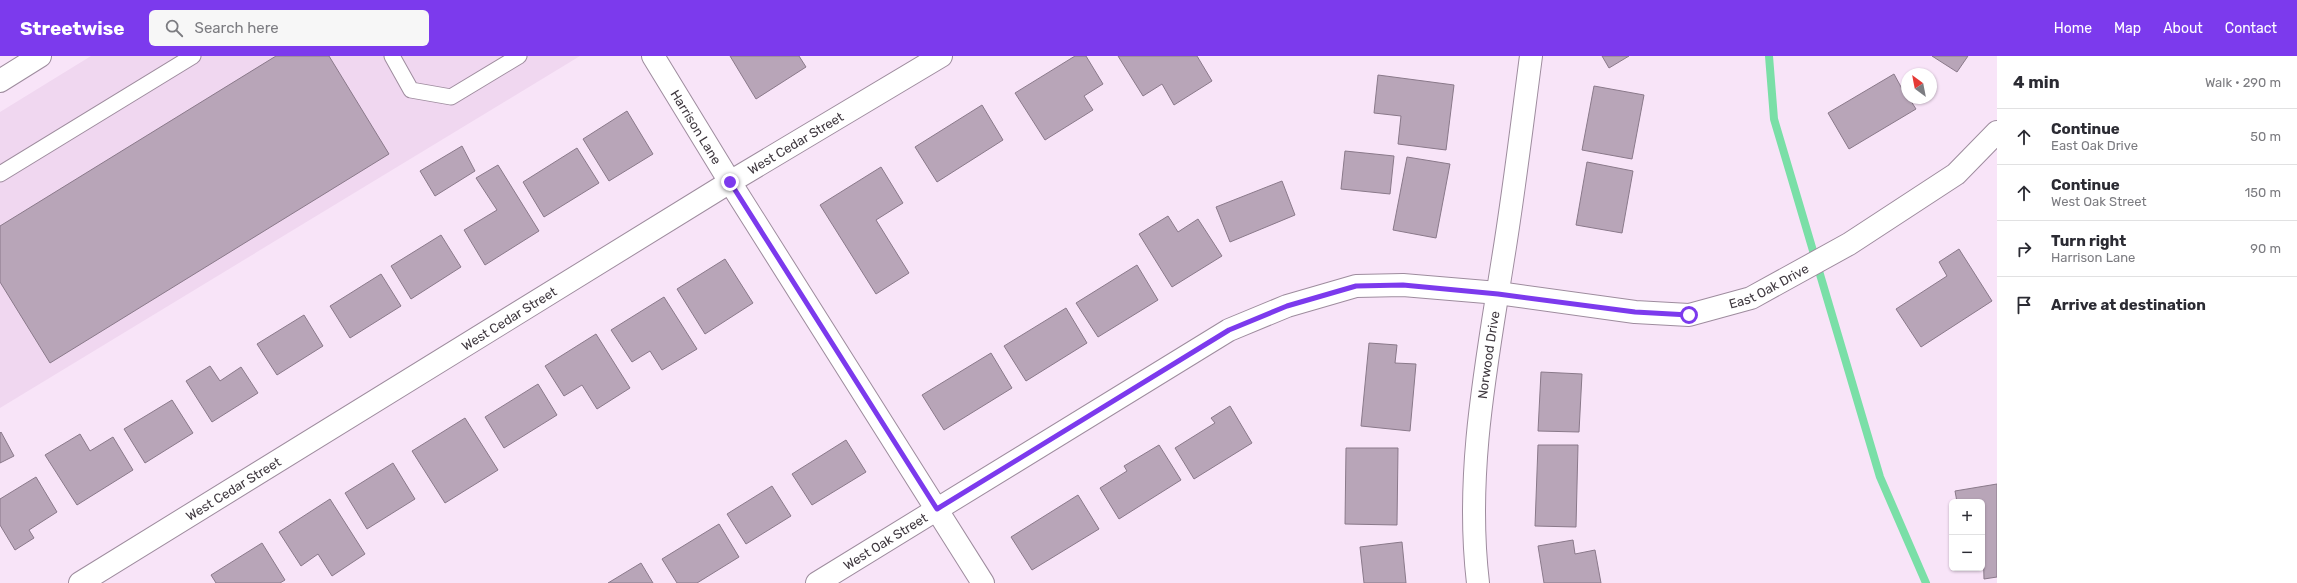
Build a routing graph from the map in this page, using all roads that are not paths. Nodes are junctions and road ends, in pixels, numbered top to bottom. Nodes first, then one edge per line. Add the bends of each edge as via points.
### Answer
1 (40, 56) edge
2 (193, 56) edge
3 (392, 56) edge
4 (519, 56) edge
5 (653, 56) edge
6 (940, 56) edge
7 (1531, 56) edge
8 (0, 81) edge
9 (1997, 132) edge
10 (0, 174) edge
11 (730, 182) junction
12 (1498, 294) junction
13 (937, 509) junction
14 (80, 583) edge
15 (817, 583) edge
16 (983, 583) edge
17 (1478, 583) edge

1 - 8 street
2 - 10 lane
3 - 4 lane via 411,90 451,97
5 - 11 street, Harrison Lane
6 - 11 street, West Cedar Street
7 - 12 street, Norwood Drive
9 - 12 street, East Oak Drive via 1956,174 1850,244 1751,298 1689,315 1620,310
11 - 13 street, Harrison Lane
11 - 14 street, West Cedar Street
12 - 13 street, West Oak Street via 1403,285 1356,286 1287,306 1229,330
12 - 17 street, Norwood Drive via 1475,462 1474,538
13 - 15 street, West Oak Street
13 - 16 street, Harrison Lane

